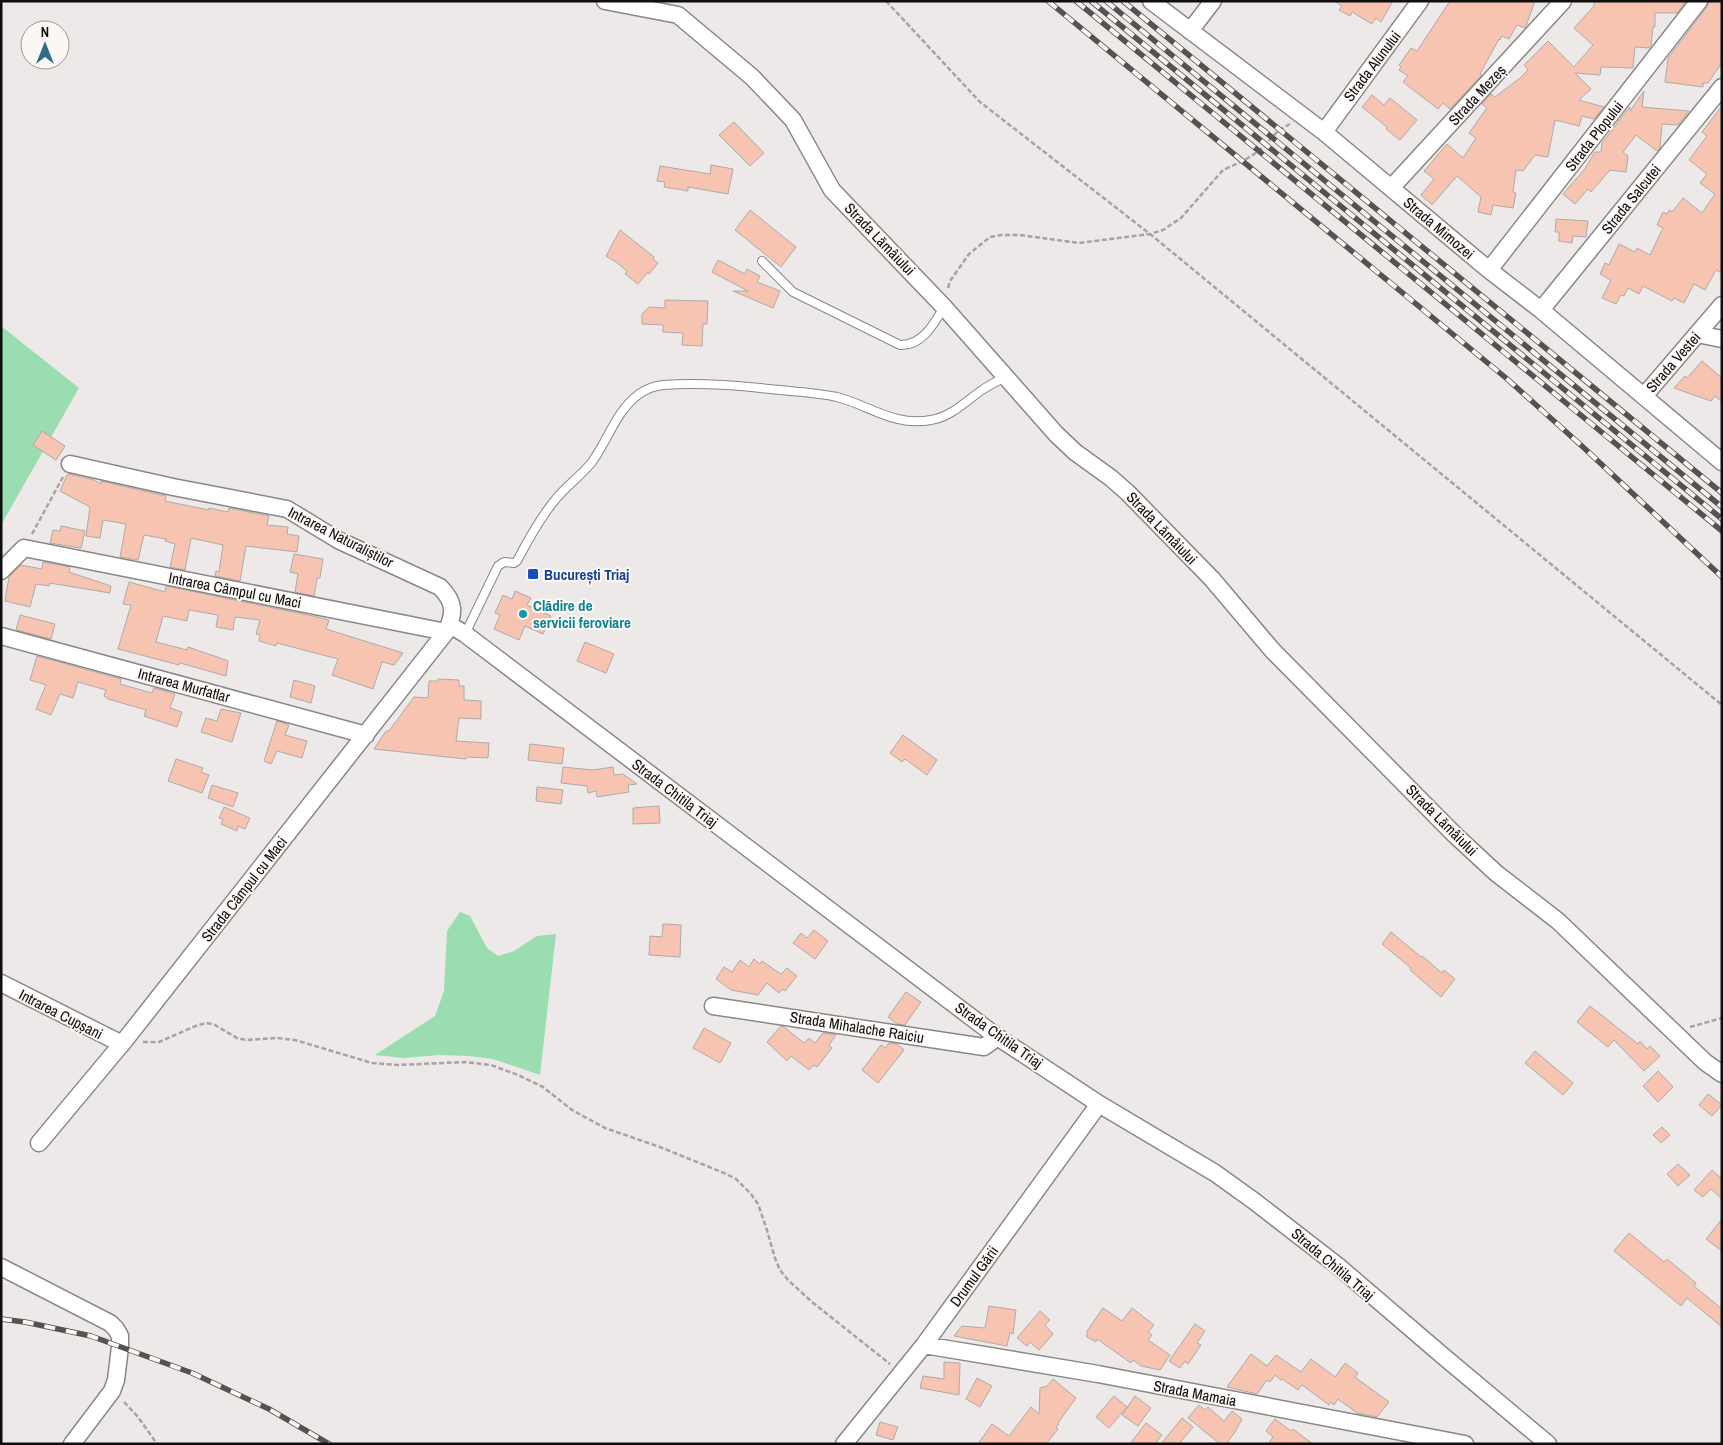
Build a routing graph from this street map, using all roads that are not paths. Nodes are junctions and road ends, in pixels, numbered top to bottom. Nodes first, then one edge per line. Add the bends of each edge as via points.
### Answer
1 (606, 1) edge
2 (1151, 1) edge
3 (1213, 1) edge
4 (1420, 1) edge
5 (1563, 1) edge
6 (1699, 1) edge
7 (1190, 31) junction
8 (1722, 87) edge
9 (1324, 132) junction
10 (1390, 188) junction
11 (762, 261) dead end
12 (1489, 270) junction
13 (1722, 305) edge
14 (944, 307) junction
15 (1541, 310) junction
16 (1697, 334) junction
17 (1722, 339) edge
18 (1005, 377) junction
19 (1644, 396) junction
20 (1722, 462) edge
21 (70, 464) road end
22 (1, 571) edge
23 (448, 628) junction
24 (465, 634) junction
25 (1, 636) edge
26 (366, 735) junction
27 (1, 984) edge
28 (713, 1006) dead end
29 (996, 1036) junction
30 (123, 1042) junction
31 (1722, 1074) edge
32 (1099, 1104) junction
33 (39, 1143) dead end
34 (1, 1267) edge
35 (924, 1345) junction
36 (72, 1444) edge
37 (844, 1444) edge
38 (1465, 1444) edge
39 (1548, 1444) edge

1 - 14 street, Strada Lămâiului via 678,15 752,77 793,120 832,190
2 - 7 street, Strada Mimozei
3 - 7 street
4 - 9 street, Strada Alunului
5 - 10 street, Strada Mezeș
6 - 12 street, Strada Plopului
7 - 9 street, Strada Mimozei
8 - 15 street, Strada Salcutei
9 - 10 street, Strada Mimozei
10 - 12 street, Strada Mimozei
11 - 14 lane via 793,292 900,345 916,342
12 - 15 street, Strada Mimozei
13 - 16 street, Strada Vestei
14 - 18 street, Strada Lămâiului
15 - 19 street, Strada Mimozei
16 - 17 street
16 - 19 street, Strada Vestei
18 - 24 lane via 941,418 917,421 885,416 854,402 817,394 708,385 650,388 632,400 617,419 591,463 549,508 517,560 498,566
18 - 31 street, Strada Lămâiului via 1075,452 1134,499 1212,579 1273,651 1455,835 1496,873 1558,921 1705,1062
19 - 20 street, Strada Mimozei
21 - 23 street, Intrarea Naturaliștilor via 287,509 338,540 440,586 452,603
22 - 23 street, Intrarea Câmpul cu Maci via 24,548
23 - 24 street, Strada Chitila Triaj
23 - 26 street, Strada Câmpul cu Maci
24 - 29 street, Strada Chitila Triaj
25 - 26 street, Intrarea Murfatlar
26 - 30 street, Strada Câmpul cu Maci
27 - 30 street, Intrarea Cupșani
28 - 29 street, Strada Mihalache Raiciu via 984,1046
29 - 32 street, Strada Chitila Triaj
30 - 33 street, Strada Câmpul cu Maci
32 - 35 street, Drumul Gării
32 - 39 street, Strada Chitila Triaj via 1193,1159 1254,1201 1338,1266
34 - 36 street via 106,1321 120,1336 118,1370 112,1390
35 - 37 street, Drumul Gării
35 - 38 street, Strada Mamaia via 1108,1376

